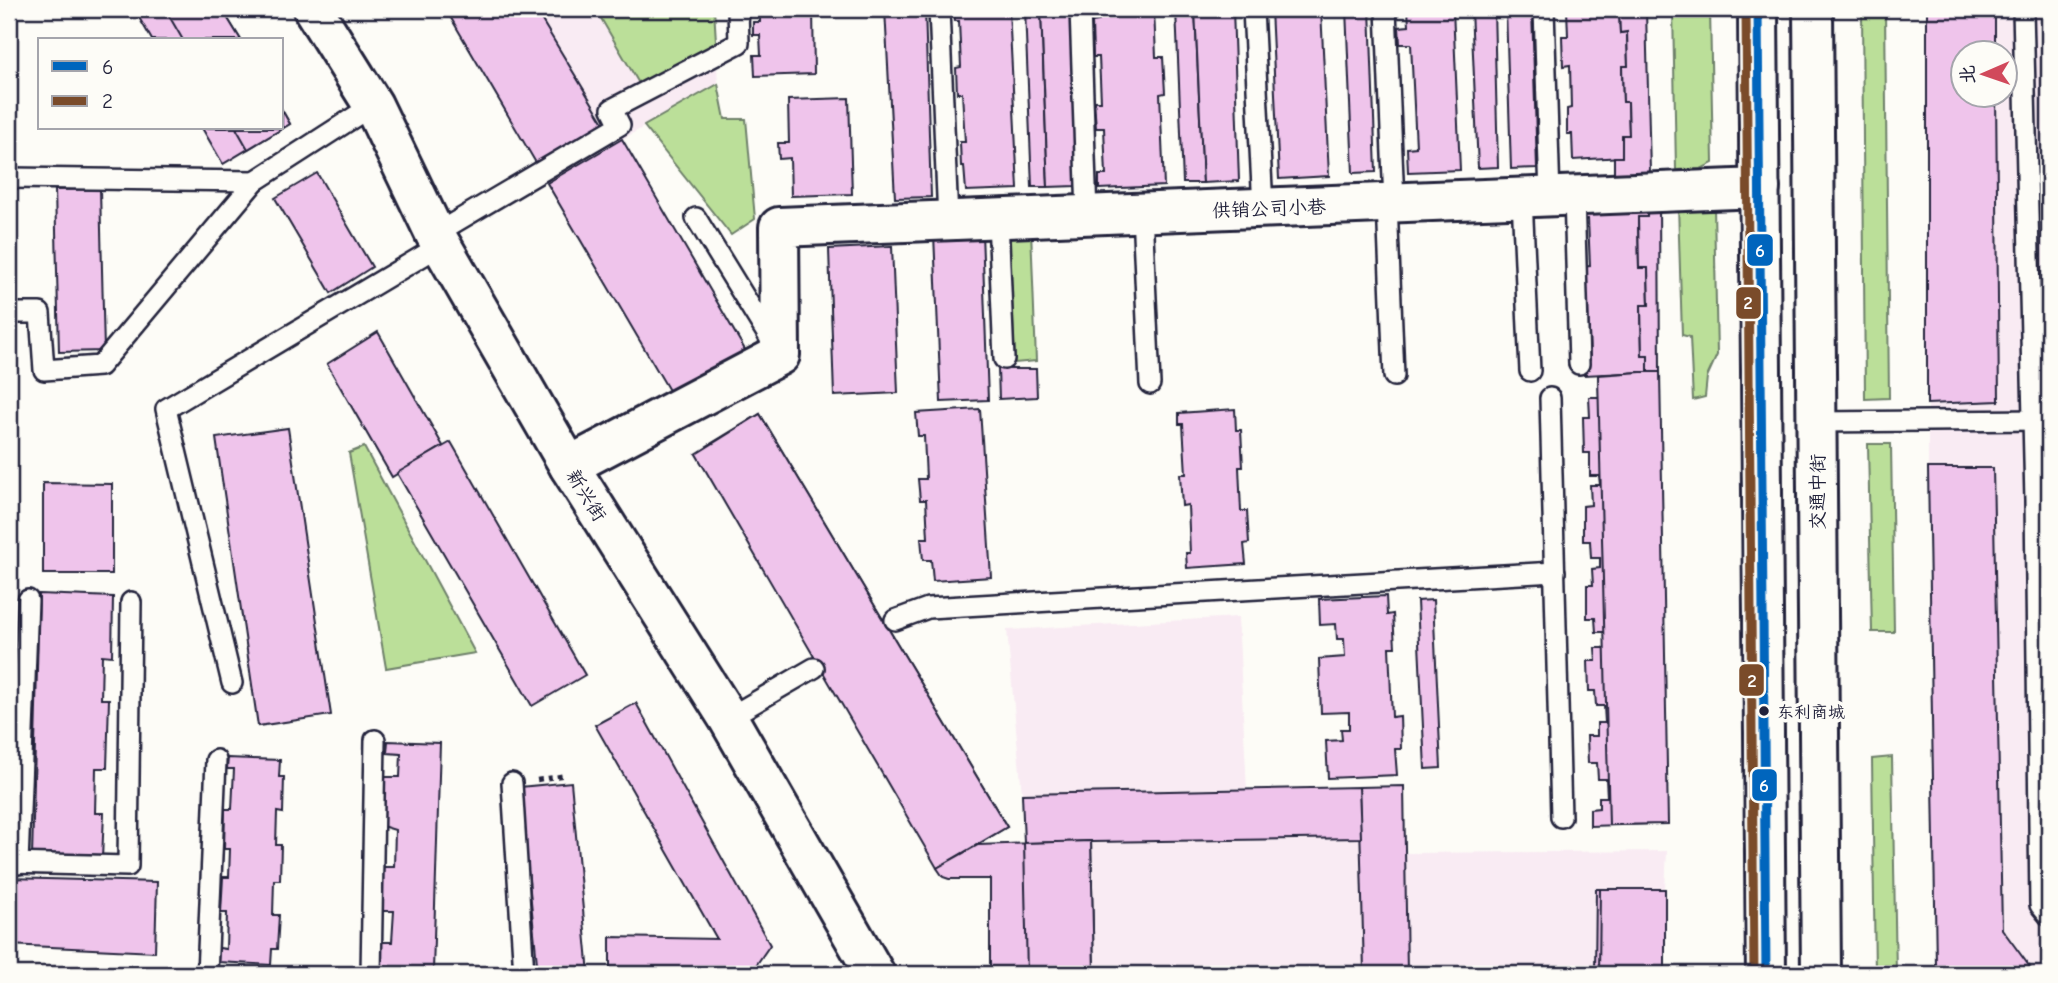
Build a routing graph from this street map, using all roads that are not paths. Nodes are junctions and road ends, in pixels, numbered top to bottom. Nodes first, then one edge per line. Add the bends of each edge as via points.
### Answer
1 (313, 9) edge
2 (737, 9) edge
3 (939, 9) edge
4 (1080, 9) edge
5 (1253, 9) edge
6 (1386, 9) edge
7 (1544, 9) edge
8 (1758, 9) edge
9 (1813, 9) edge
10 (2023, 9) edge
11 (373, 105) junction
12 (9, 178) edge
13 (255, 181) junction
14 (1760, 188) junction
15 (1549, 197) junction
16 (1390, 203) junction
17 (1263, 208) junction
18 (1142, 213) junction
19 (1087, 215) junction
20 (696, 218) dead end
21 (998, 219) junction
22 (948, 220) junction
23 (438, 239) junction
24 (9, 313) edge
25 (780, 355) junction
26 (1004, 359) dead end
27 (1579, 364) dead end
28 (1530, 371) dead end
29 (1394, 376) dead end
30 (1150, 384) dead end
31 (1550, 398) dead end
32 (2040, 421) edge
33 (1816, 422) junction
34 (569, 466) junction
35 (2042, 502) edge
36 (1555, 572) junction
37 (28, 600) dead end
38 (131, 602) dead end
39 (895, 620) dead end
40 (814, 668) dead end
41 (232, 683) dead end
42 (728, 718) junction
43 (374, 740) dead end
44 (216, 760) dead end
45 (512, 783) dead end
46 (1561, 817) dead end
47 (13, 864) edge
48 (2049, 916) edge
49 (867, 969) edge
50 (207, 974) edge
51 (371, 974) edge
52 (524, 974) edge
53 (1766, 974) edge
54 (1821, 974) edge

1 - 11 street, 新兴街
2 - 23 lane via 740,43 612,109 620,125
3 - 22 lane
4 - 19 lane
5 - 17 lane
6 - 16 lane
7 - 15 lane
8 - 14 street
9 - 33 street, 交通中街
10 - 32 lane
11 - 13 lane
11 - 23 street, 新兴街
12 - 13 lane
13 - 24 lane via 100,366 44,370 40,313
14 - 15 street, 供销公司小巷
14 - 53 street
15 - 16 street, 供销公司小巷
15 - 27 lane
15 - 28 lane
16 - 17 street, 供销公司小巷
16 - 29 lane
17 - 18 street, 供销公司小巷
18 - 19 street, 供销公司小巷
18 - 30 lane
19 - 21 street, 供销公司小巷
20 - 25 lane
21 - 22 street, 供销公司小巷
21 - 26 lane
22 - 25 street, 供销公司小巷 via 779,227
23 - 34 street, 新兴街
23 - 41 lane via 166,409
25 - 34 street
31 - 36 lane
32 - 33 lane
32 - 35 lane
33 - 54 street, 交通中街
34 - 42 street, 新兴街
35 - 48 lane via 2040,905
36 - 39 lane via 928,608
36 - 46 lane
37 - 47 lane
38 - 47 lane via 128,866
40 - 42 lane
42 - 49 street, 新兴街
43 - 51 lane
44 - 50 lane
45 - 52 lane

